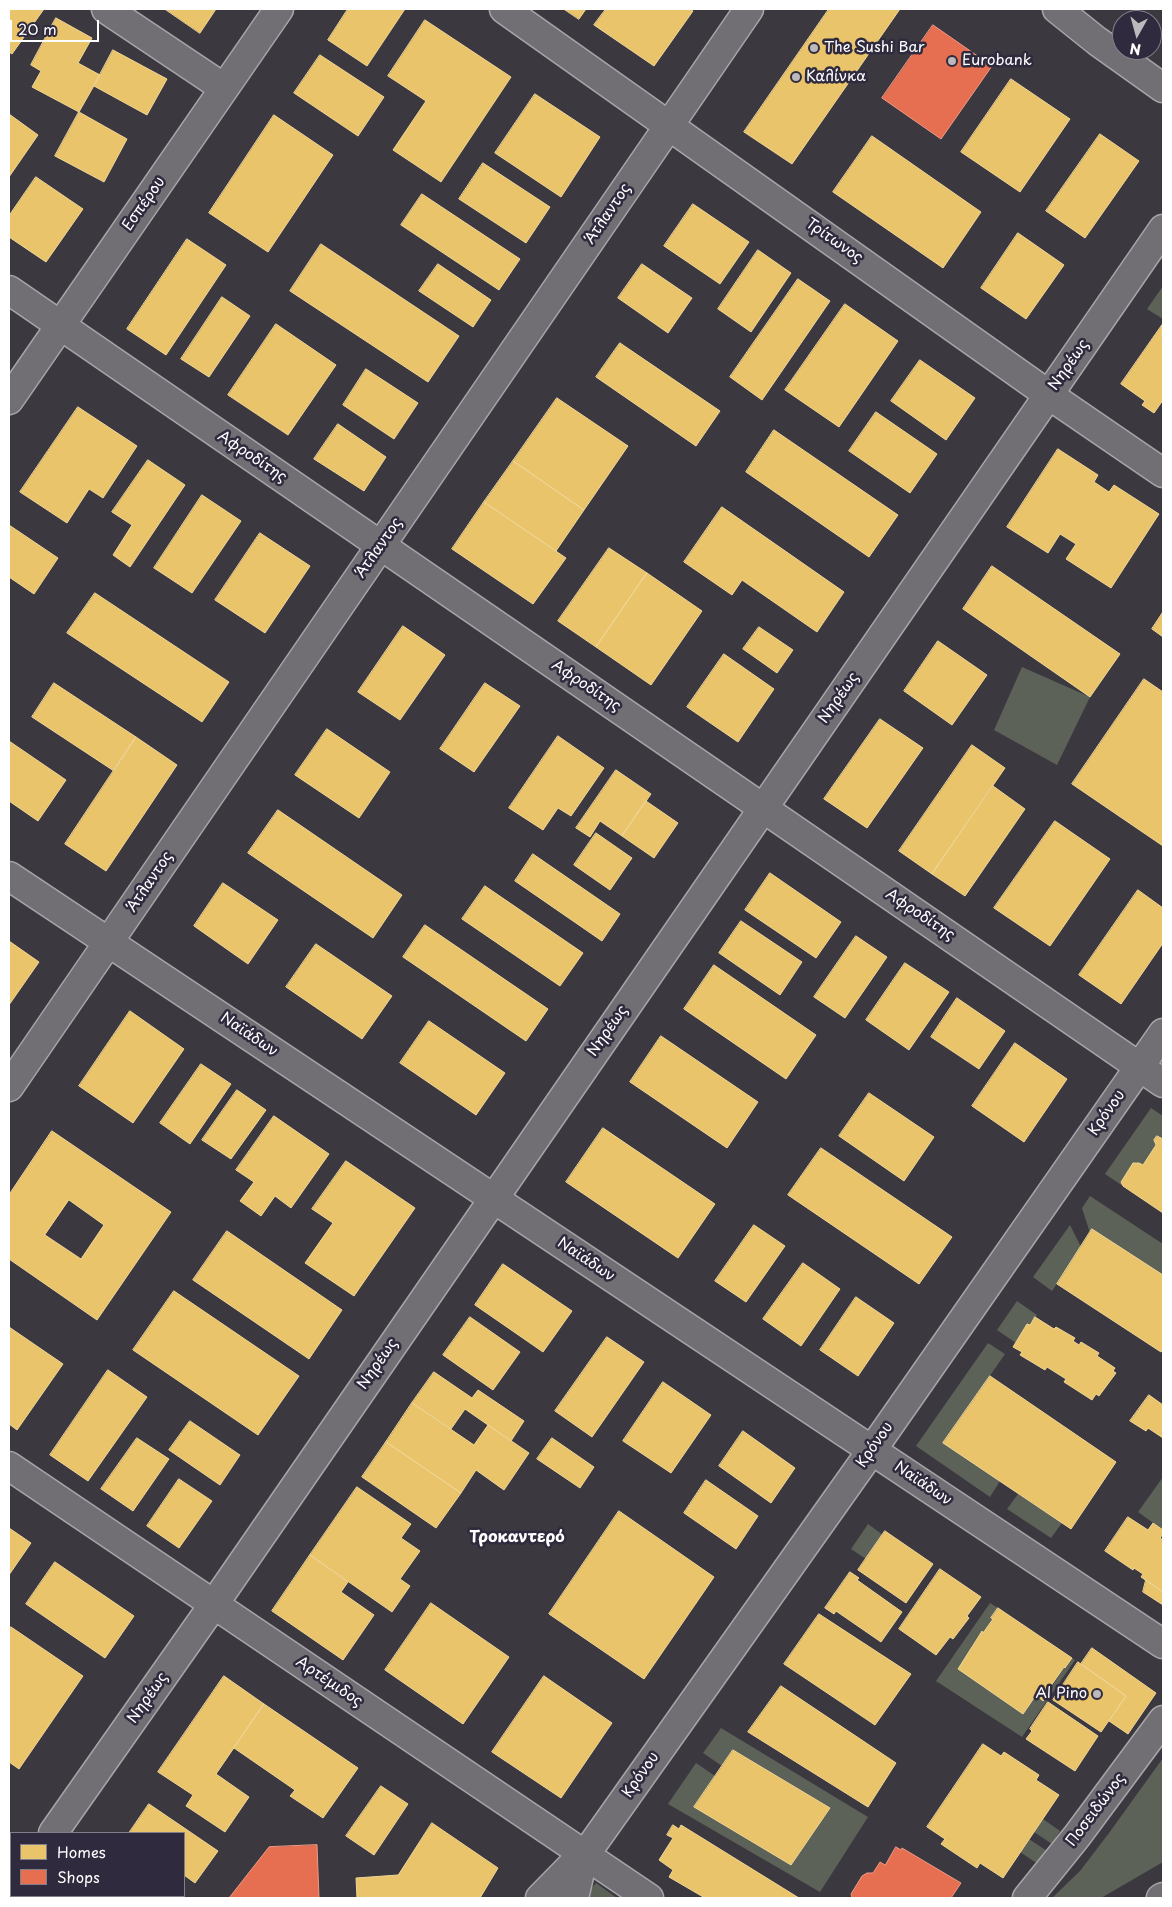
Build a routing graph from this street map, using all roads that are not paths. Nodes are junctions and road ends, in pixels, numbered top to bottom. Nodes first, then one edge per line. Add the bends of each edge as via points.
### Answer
1 (106, 9) edge
2 (279, 9) edge
3 (504, 9) edge
4 (749, 9) edge
5 (1057, 9) edge
6 (224, 88) junction
7 (1163, 88) edge
8 (670, 125) junction
9 (1163, 229) edge
10 (9, 290) edge
11 (60, 325) junction
12 (1049, 394) junction
13 (9, 400) edge
14 (1163, 473) edge
15 (381, 545) junction
16 (763, 808) junction
17 (9, 876) edge
18 (108, 942) junction
19 (1163, 1033) edge
20 (1140, 1067) junction
21 (1163, 1083) edge
22 (9, 1087) edge
23 (493, 1198) junction
24 (872, 1450) junction
25 (9, 1466) edge
26 (214, 1604) junction
27 (1163, 1644) edge
28 (1163, 1720) edge
29 (54, 1832) edge
30 (584, 1854) junction
31 (540, 1898) edge
32 (574, 1898) edge
33 (649, 1898) edge
34 (1027, 1898) edge

1 - 6 street
2 - 6 street, Εσπέρου
3 - 8 street, Τρίτωνος
4 - 8 street, Άτλαντος
5 - 7 street
6 - 11 street, Εσπέρου
8 - 12 street, Τρίτωνος
8 - 15 street, Άτλαντος
9 - 12 street, Νηρέως
10 - 11 street, Αφροδίτης
11 - 13 street, Εσπέρου
11 - 15 street, Αφροδίτης
12 - 14 street, Τρίτωνος
12 - 16 street, Νηρέως
15 - 16 street, Αφροδίτης
15 - 18 street, Άτλαντος
16 - 20 street, Αφροδίτης
16 - 23 street, Νηρέως
17 - 18 street, Ναϊάδων
18 - 22 street, Άτλαντος
18 - 23 street, Ναϊάδων
19 - 20 street, Κρόνου
20 - 21 street, Αφροδίτης
20 - 24 street, Κρόνου
23 - 24 street, Ναϊάδων
23 - 26 street, Νηρέως
24 - 27 street, Ναϊάδων
24 - 30 street, Κρόνου
25 - 26 street, Αρτέμιδος
26 - 29 street, Νηρέως
26 - 30 street, Αρτέμιδος
28 - 34 street, Ποσειδώνος
30 - 31 street
30 - 32 street
30 - 33 street, Αρτέμιδος

